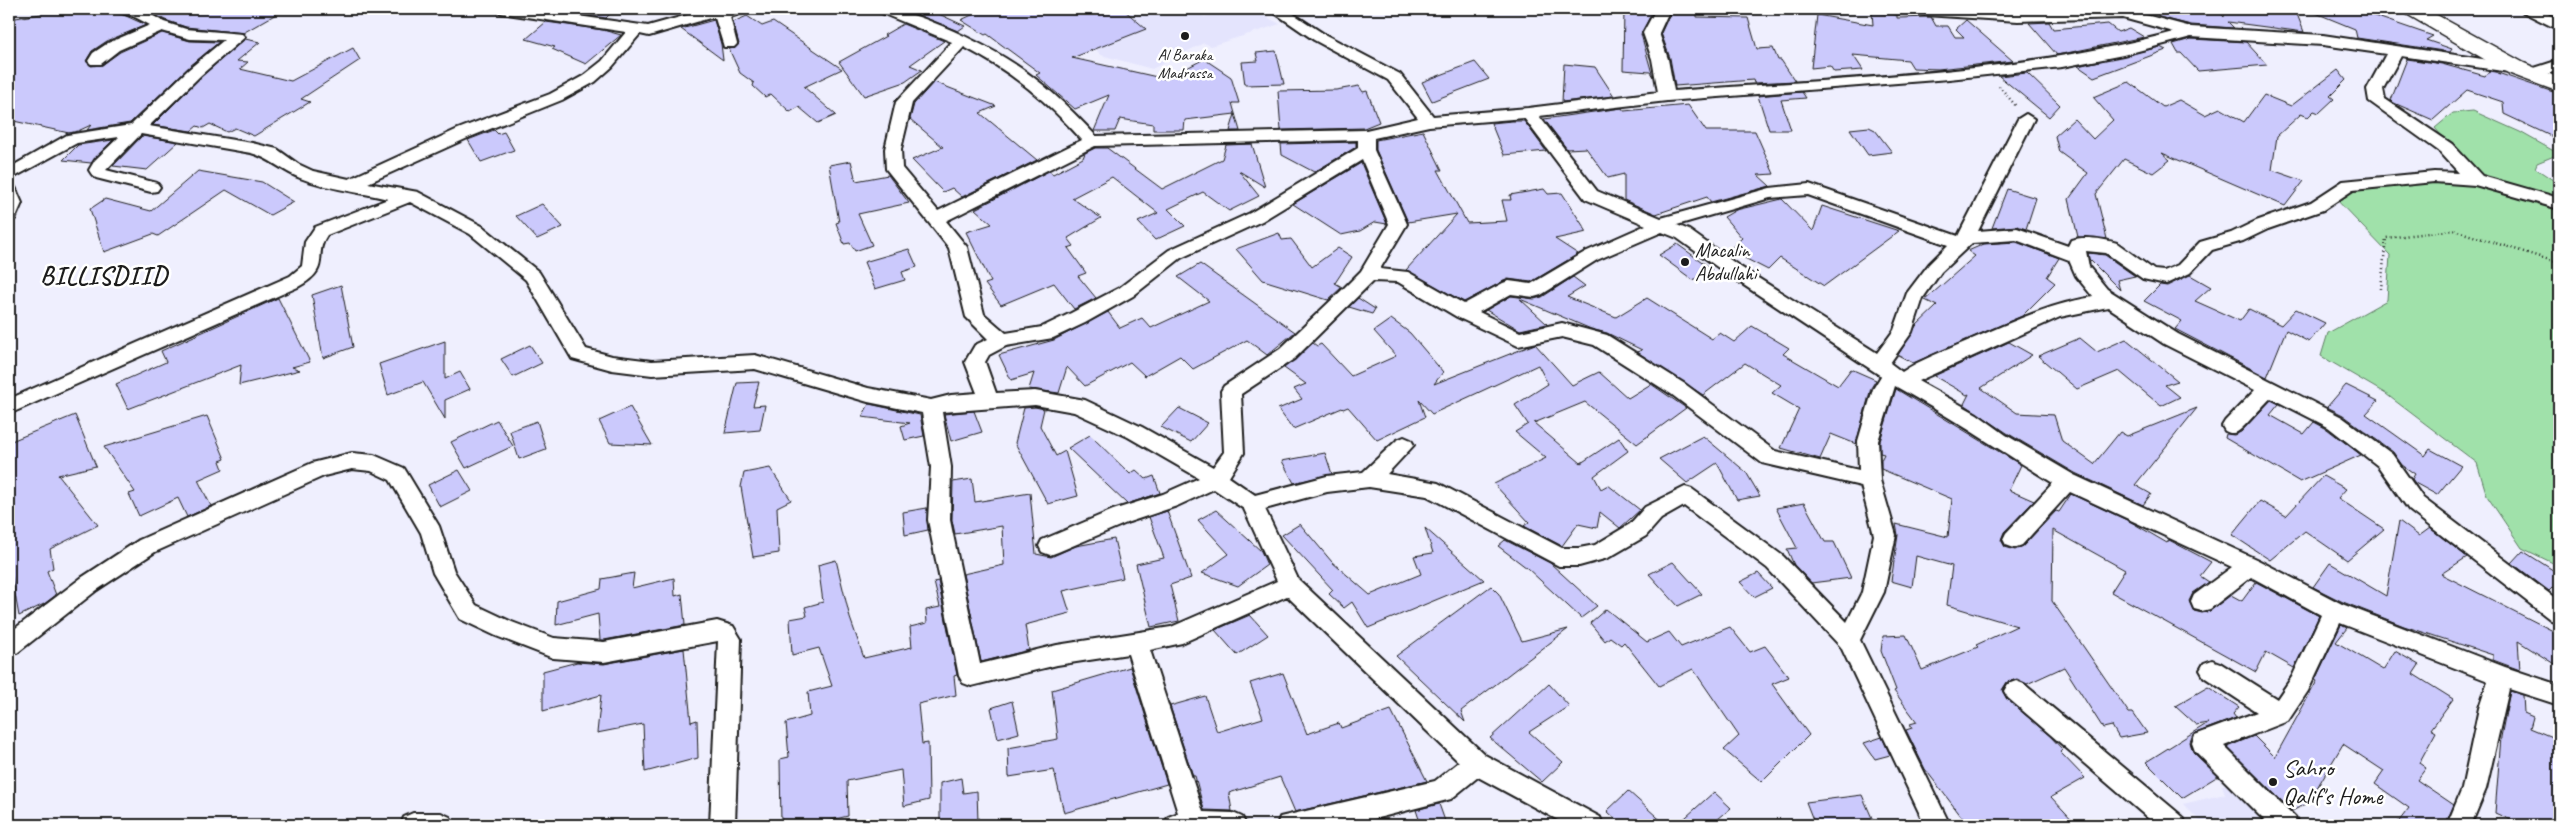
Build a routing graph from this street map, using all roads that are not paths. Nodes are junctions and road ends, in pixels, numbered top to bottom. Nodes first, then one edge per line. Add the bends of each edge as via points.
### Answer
1 (123, 9) edge
2 (501, 9) edge
3 (741, 9) edge
4 (884, 9) edge
5 (1275, 9) edge
6 (1663, 9) edge
7 (1894, 9) edge
8 (2412, 9) edge
9 (2528, 9) edge
10 (2117, 12) edge
11 (722, 15) junction
12 (161, 26) junction
13 (2559, 26) edge
14 (636, 30) junction
15 (2191, 32) junction
16 (961, 41) junction
17 (729, 44) dead end
18 (2395, 52) junction
19 (96, 62) dead end
20 (2559, 65) edge
21 (2524, 71) junction
22 (2559, 86) edge
23 (1667, 96) junction
24 (1528, 113) junction
25 (2026, 119) dead end
26 (1429, 121) junction
27 (138, 129) junction
28 (1092, 141) junction
29 (1366, 142) junction
30 (9, 175) edge
31 (2476, 180) junction
32 (350, 185) junction
33 (151, 187) dead end
34 (9, 191) edge
35 (412, 196) junction
36 (2559, 204) edge
37 (9, 214) edge
38 (937, 219) junction
39 (1665, 225) junction
40 (1965, 241) junction
41 (2076, 256) junction
42 (1368, 275) junction
43 (2112, 300) junction
44 (1464, 312) junction
45 (1002, 340) junction
46 (1892, 374) junction
47 (2268, 389) junction
48 (989, 400) junction
49 (9, 407) edge
50 (931, 407) junction
51 (2232, 426) dead end
52 (1404, 445) dead end
53 (1216, 479) junction
54 (1369, 479) junction
55 (1870, 480) junction
56 (2067, 481) junction
57 (1252, 504) junction
58 (2014, 538) dead end
59 (1050, 546) dead end
60 (2250, 566) junction
61 (1290, 585) junction
62 (2202, 602) dead end
63 (2334, 611) junction
64 (2559, 613) edge
65 (1849, 640) junction
66 (1136, 643) junction
67 (9, 646) edge
68 (2212, 670) dead end
69 (2559, 678) edge
70 (2512, 680) junction
71 (2016, 692) dead end
72 (2559, 695) edge
73 (2280, 714) junction
74 (1476, 763) junction
75 (1185, 824) edge
76 (413, 825) edge
77 (441, 825) edge
78 (723, 825) edge
79 (1233, 825) edge
80 (1289, 825) edge
81 (1591, 825) edge
82 (1938, 825) edge
83 (2174, 825) edge
84 (2286, 825) edge
85 (2459, 825) edge

1 - 12 street via 136,10
2 - 14 street
3 - 11 street
4 - 16 street via 933,26
5 - 26 street via 1394,77
6 - 23 street via 1651,34
7 - 10 street via 2018,17
8 - 21 street
9 - 13 street
10 - 15 street
11 - 14 street via 710,13 649,31
11 - 17 street
12 - 19 street via 120,43 99,55
12 - 27 street via 184,33 237,37 195,72
14 - 32 street via 607,64 589,79
15 - 18 street via 2323,40
15 - 23 street via 2062,62
16 - 28 street via 1002,63 1046,93
16 - 38 street via 904,102 893,149 894,169
18 - 21 street
18 - 31 street via 2375,89 2376,102 2446,148
20 - 21 street
21 - 22 street
23 - 24 street
24 - 26 street
24 - 39 street via 1591,195
25 - 40 street
26 - 29 street
27 - 30 street via 73,139
27 - 32 street via 271,153 308,175
27 - 33 street via 97,170 100,174
28 - 29 street
28 - 38 street
29 - 42 street via 1398,224
29 - 45 street via 1256,217 1175,254 1126,292 1046,333
31 - 36 street
31 - 41 street via 2434,177 2349,185 2317,206 2206,246 2184,269 2166,278 2149,275 2111,247 2077,244
32 - 35 street
34 - 37 street via 13,203
35 - 49 street via 321,231 313,240 312,267 303,276
35 - 50 street via 476,230 533,276 579,354 612,364 652,368 755,362 868,395
38 - 45 street via 958,246 975,317
39 - 40 street via 1753,196 1809,189
39 - 44 street via 1591,256 1534,291 1509,287
39 - 46 street
40 - 41 street via 2017,234
40 - 46 street via 1934,268 1914,298
41 - 43 street via 2081,272 2094,281 2100,293
42 - 44 street via 1402,276
42 - 53 street via 1287,354 1231,390 1234,453
43 - 46 street via 2053,312 1910,376
43 - 47 street via 2171,339
44 - 55 street via 1518,339 1562,330 1600,340 1678,389 1768,457
45 - 48 street via 982,350 975,362
46 - 55 street via 1883,389 1868,441
46 - 56 street
47 - 51 street
47 - 64 street via 2335,422 2364,442 2385,460 2416,504
48 - 50 street via 951,402
48 - 53 street via 1035,398 1078,405 1135,432
50 - 66 street via 941,467 939,520 971,676 1057,655
52 - 54 street
53 - 57 street
53 - 59 street
54 - 57 street via 1327,484
54 - 65 street via 1431,489 1559,557 1600,552 1638,530 1653,513 1685,495 1775,562
55 - 65 street via 1885,535 1873,592
56 - 58 street
56 - 60 street
57 - 61 street
60 - 62 street
60 - 63 street
61 - 66 street via 1174,636
61 - 74 street
63 - 70 street
63 - 73 street via 2300,684
65 - 82 street
66 - 75 street
67 - 78 street via 89,584 147,546 319,470 352,461 374,463 397,474 431,532 444,573 468,612 554,648 604,652 717,632 730,638
68 - 73 street
69 - 70 street via 2540,686
70 - 72 street
70 - 85 street via 2491,708 2474,790
71 - 83 street
73 - 84 street via 2204,743
74 - 80 street via 1442,791 1337,817
74 - 81 street
75 - 79 street
76 - 77 street

